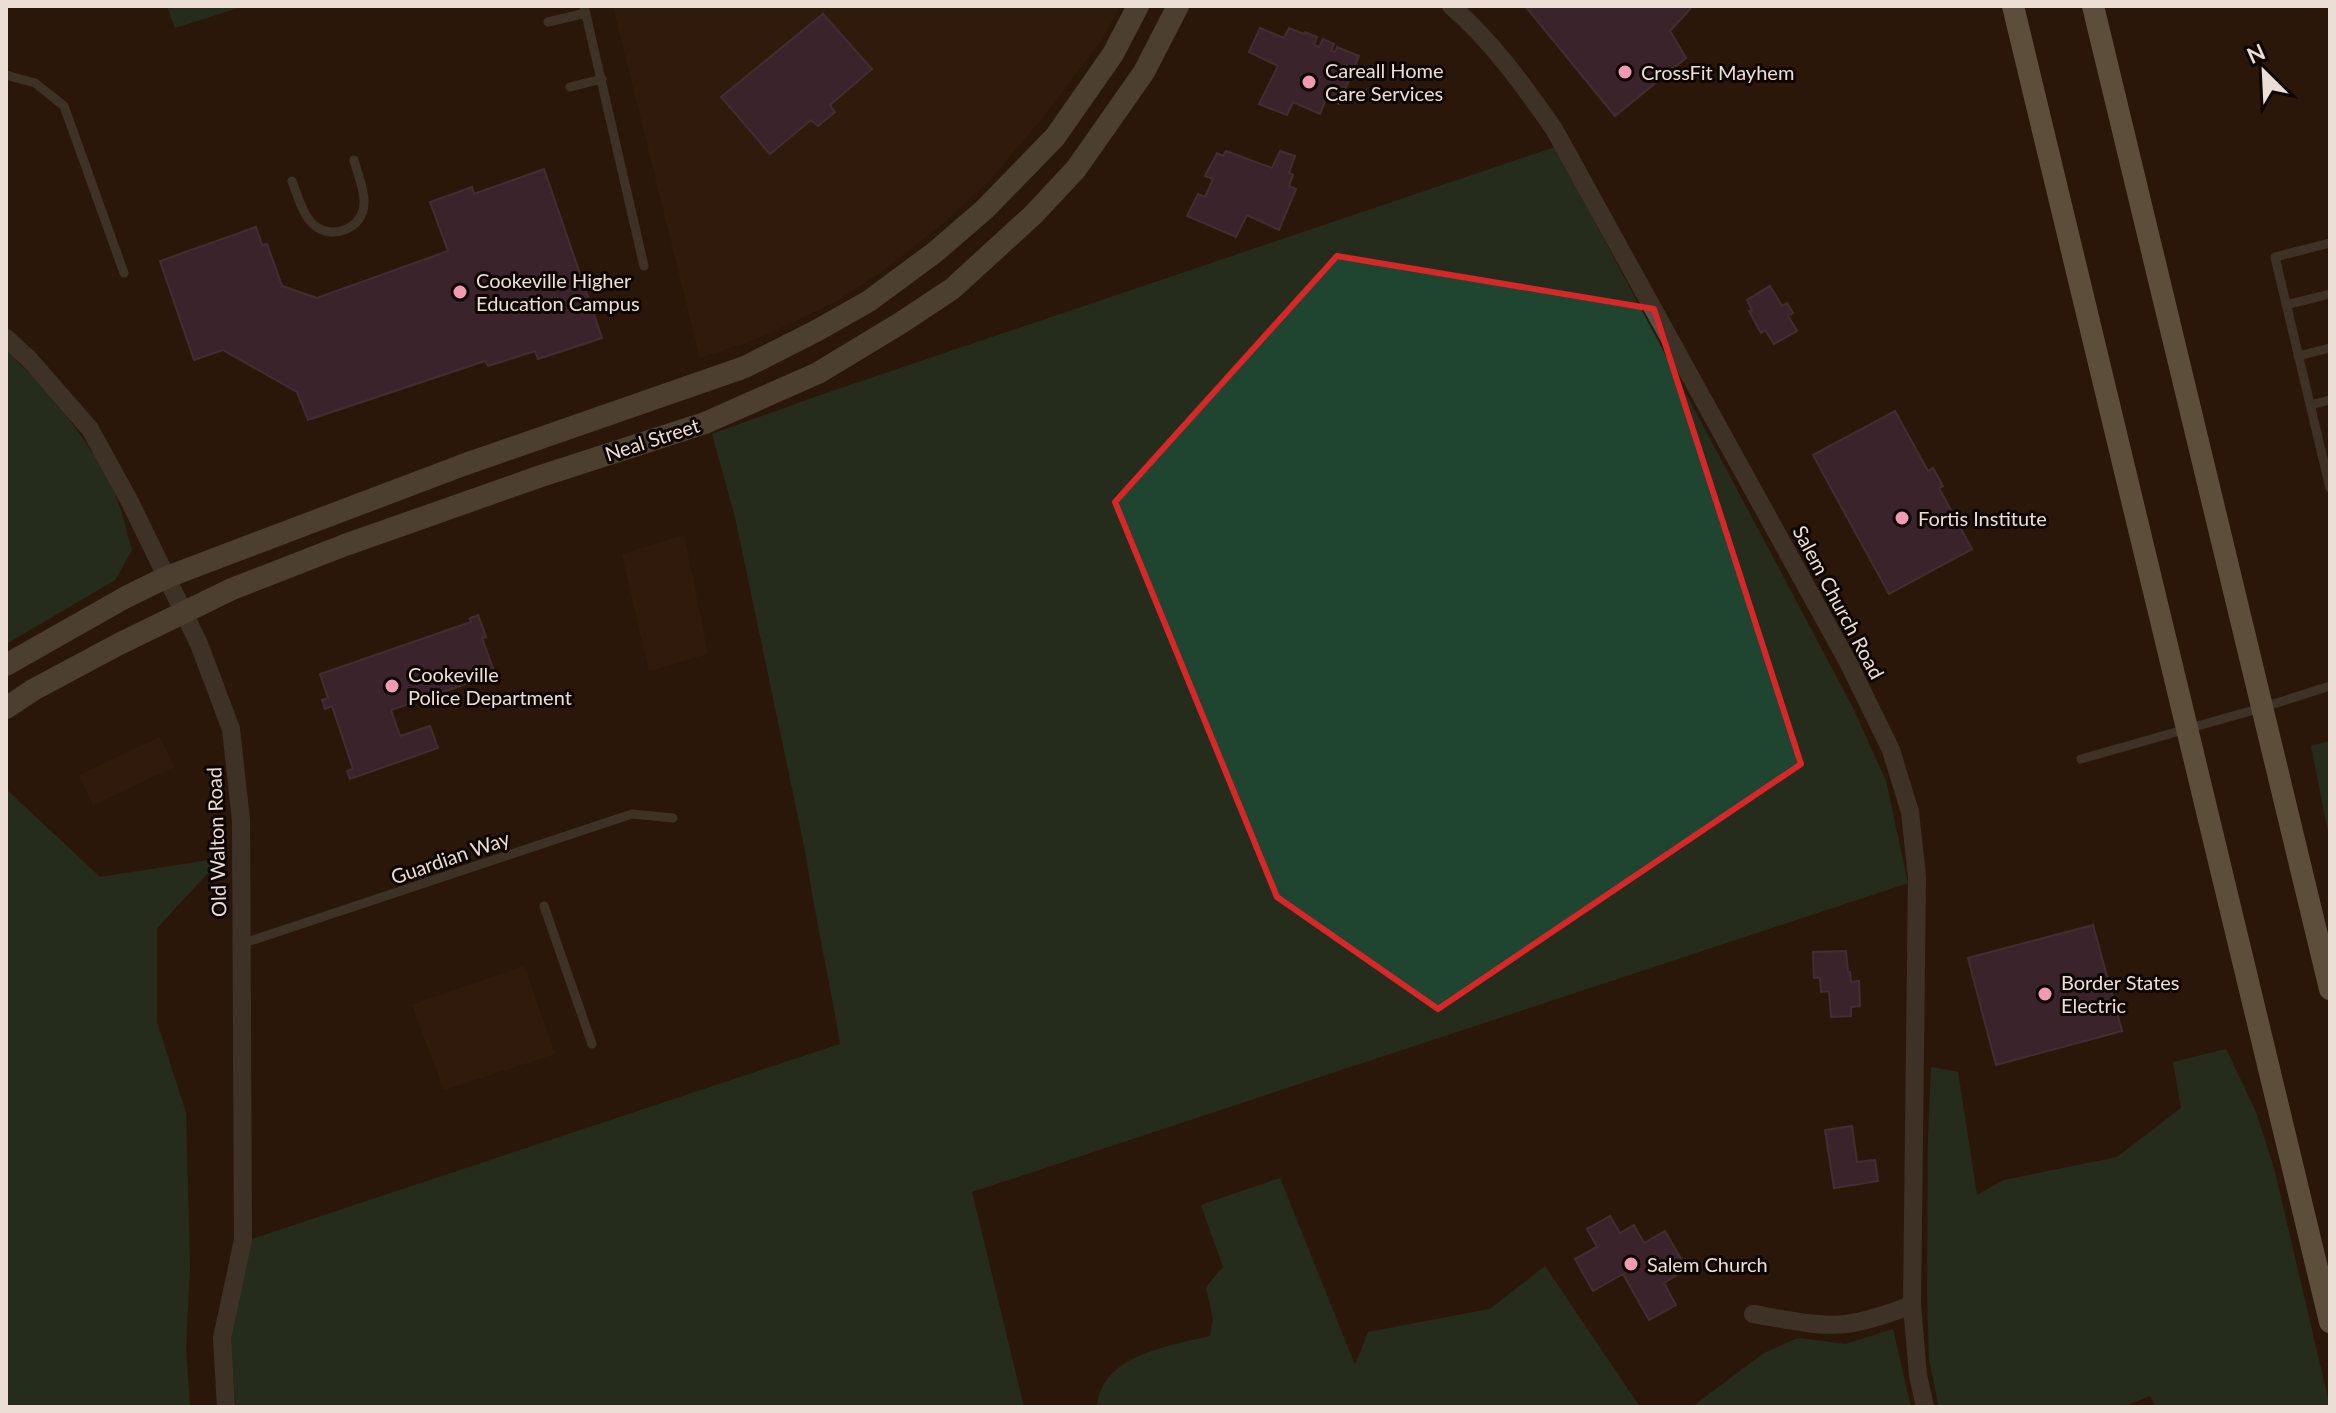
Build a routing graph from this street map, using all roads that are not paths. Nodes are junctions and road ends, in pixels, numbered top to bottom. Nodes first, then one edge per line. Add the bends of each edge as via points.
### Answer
1 (1138, 6) edge
2 (1178, 6) edge
3 (1451, 6) edge
4 (2013, 6) edge
5 (2093, 6) edge
6 (585, 10) edge
7 (548, 22) dead end
8 (6, 75) edge
9 (602, 79) junction
10 (570, 87) dead end
11 (354, 160) dead end
12 (292, 181) dead end
13 (985, 209) junction
14 (1009, 238) junction
15 (2330, 243) edge
16 (644, 266) dead end
17 (124, 273) dead end
18 (2330, 294) edge
19 (2286, 305) junction
20 (6, 338) edge
21 (2330, 348) edge
22 (2298, 356) junction
23 (2330, 400) edge
24 (2310, 405) junction
25 (2326, 456) edge
26 (2330, 488) edge
27 (167, 577) junction
28 (183, 612) junction
29 (6, 665) edge
30 (2330, 686) edge
31 (6, 708) edge
32 (2261, 708) junction
33 (2188, 730) junction
34 (2081, 759) dead end
35 (673, 818) dead end
36 (544, 906) dead end
37 (241, 945) junction
38 (2330, 989) edge
39 (592, 1044) dead end
40 (1912, 1305) junction
41 (1753, 1314) dead end
42 (2330, 1322) edge
43 (226, 1407) edge
44 (1925, 1407) edge

1 - 13 main road, Neal Street via 1113,54 1055,137
2 - 14 main road, Neal Street via 1144,72 1076,169
3 - 40 street, Salem Church Road via 1513,71 1554,129 1849,664 1891,750 1910,812 1917,877
4 - 33 highway
5 - 32 highway
6 - 7 lane
6 - 9 lane
8 - 17 lane via 35,83 64,106
9 - 10 lane
9 - 16 lane
11 - 12 lane via 364,203 359,220 346,230 329,232 314,226
13 - 14 main road
13 - 27 main road, Neal Street via 869,301 745,367 463,465
14 - 28 main road, Neal Street via 952,289 818,373 705,423 345,545
15 - 19 lane via 2275,257
18 - 19 lane
19 - 22 lane
20 - 27 street, Old Walton Road via 90,429
21 - 22 lane
22 - 24 lane
23 - 24 lane
24 - 25 lane
25 - 26 lane
27 - 28 street, Old Walton Road
27 - 29 main road, Neal Street
28 - 31 main road, Neal Street
28 - 37 street, Old Walton Road via 231,729 241,820
30 - 32 lane
32 - 33 lane
32 - 38 highway
33 - 34 lane
33 - 42 highway
35 - 37 lane, Guardian Way via 632,814
36 - 39 lane
37 - 43 street, Old Walton Road via 243,1240 222,1338
40 - 41 street via 1845,1324
40 - 44 street, Salem Church Road

